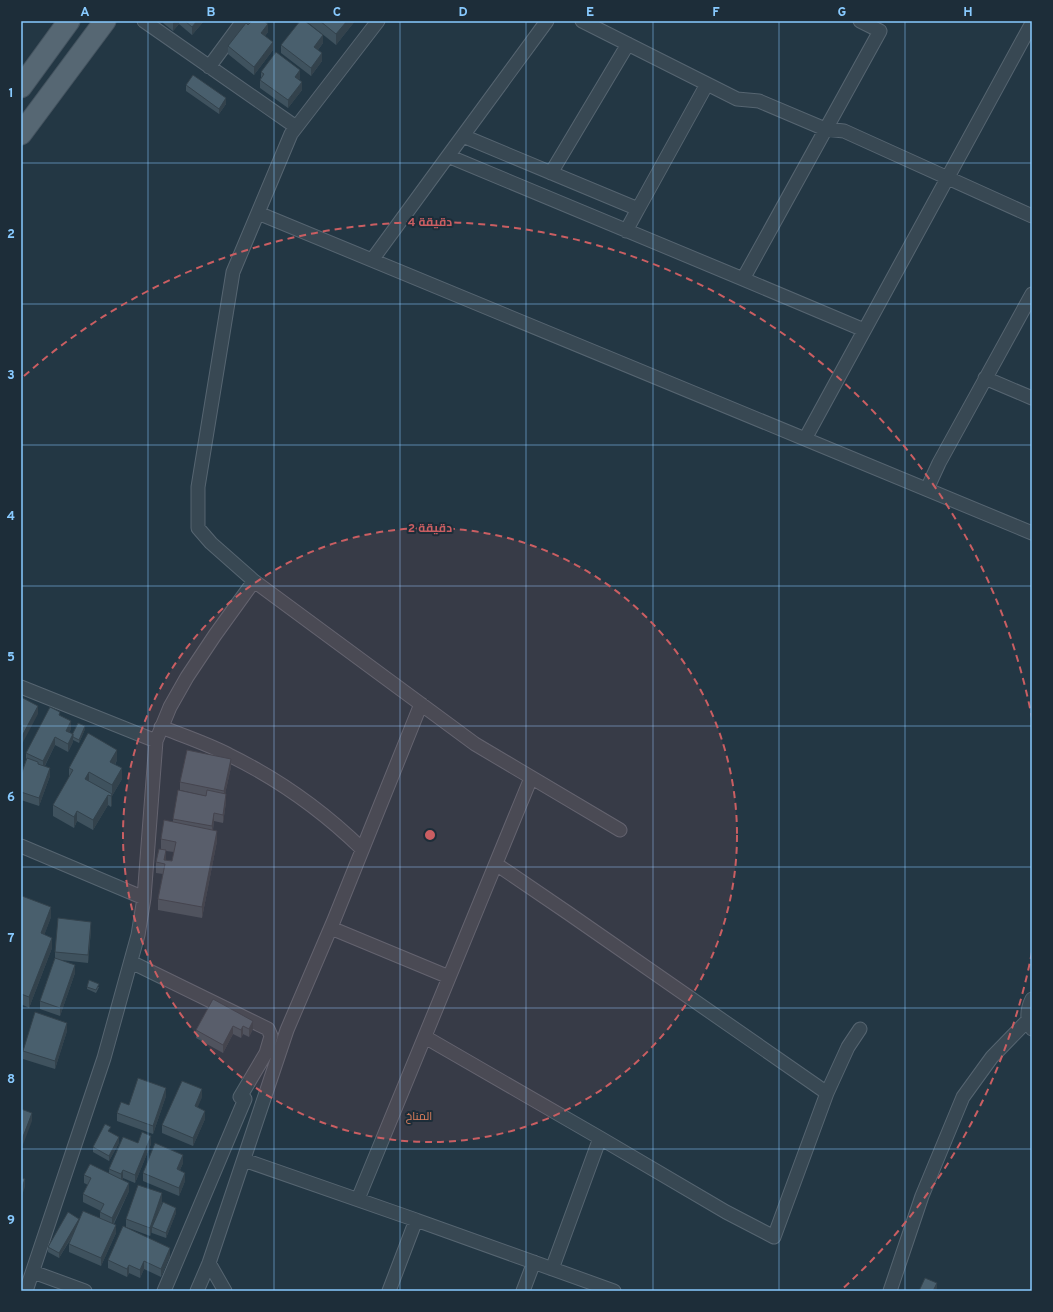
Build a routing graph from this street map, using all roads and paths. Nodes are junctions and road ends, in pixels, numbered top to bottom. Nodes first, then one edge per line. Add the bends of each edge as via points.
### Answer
1 (69, 21) edge
2 (105, 21) edge
3 (144, 21) edge
4 (243, 21) edge
5 (378, 21) edge
6 (547, 21) edge
7 (582, 21) edge
8 (860, 21) edge
9 (1032, 23) edge
10 (883, 26) edge
11 (628, 44) junction
12 (210, 67) junction
13 (707, 84) junction
14 (21, 87) edge
15 (296, 127) junction
16 (825, 129) junction
17 (21, 134) edge
18 (463, 136) junction
19 (448, 156) junction
20 (551, 173) junction
21 (947, 177) junction
22 (638, 209) junction
23 (258, 213) junction
24 (1032, 216) edge
25 (626, 231) junction
26 (372, 260) junction
27 (743, 279) junction
28 (1032, 294) edge
29 (864, 330) junction
30 (985, 378) junction
31 (1032, 398) edge
32 (805, 440) junction
33 (926, 489) junction
34 (1032, 533) edge
35 (254, 581) junction
36 (21, 686) edge
37 (421, 704) junction
38 (161, 727) junction
39 (156, 741) junction
40 (531, 778) junction
41 (620, 830) dead end
42 (21, 846) edge
43 (362, 849) junction
44 (496, 864) junction
45 (144, 898) junction
46 (331, 928) junction
47 (131, 962) junction
48 (450, 977) junction
49 (1032, 999) edge
50 (1030, 1025) edge
51 (860, 1029) dead end
52 (425, 1037) junction
53 (827, 1093) junction
54 (600, 1138) junction
55 (244, 1160) junction
56 (358, 1199) junction
57 (416, 1220) junction
58 (534, 1262) junction
59 (208, 1263) junction
60 (552, 1269) junction
61 (33, 1272) junction
62 (26, 1291) edge
63 (85, 1291) edge
64 (164, 1291) edge
65 (197, 1291) edge
66 (225, 1291) edge
67 (389, 1291) edge
68 (523, 1291) edge
69 (614, 1291) edge
70 (890, 1291) edge

1 - 14 main road
2 - 17 main road
3 - 12 street
4 - 12 street
5 - 15 street
6 - 18 street
7 - 11 street
8 - 10 street
9 - 21 street
10 - 16 street
11 - 13 street
11 - 20 street
12 - 15 street
13 - 16 street via 737,100 759,101
13 - 22 street
15 - 23 street
16 - 21 street via 844,131
16 - 27 street
18 - 19 street
18 - 20 street
19 - 25 street
19 - 26 street
20 - 22 street
21 - 24 street
21 - 29 street
22 - 25 street
23 - 26 street
23 - 35 street via 233,272 198,487 198,528
25 - 27 street
26 - 32 street
27 - 29 street
28 - 30 street
29 - 32 street
30 - 31 street
30 - 33 street
32 - 33 street
33 - 34 street
35 - 37 street
35 - 38 street via 187,677
36 - 39 street
37 - 40 street via 475,744
37 - 43 street
38 - 39 street
38 - 43 street via 228,754 281,784 340,828
39 - 45 street
40 - 41 street
40 - 44 street
42 - 45 street
43 - 46 street
44 - 48 street
44 - 53 street
45 - 47 street
46 - 48 street
46 - 55 street via 287,1030
47 - 61 street via 104,1058
47 - 64 street via 268,1029 271,1036 266,1053 240,1097 246,1099
48 - 52 street
49 - 50 street via 1028,1006
50 - 70 street via 992,1057 963,1097 922,1196
51 - 53 street via 848,1047
52 - 54 street
52 - 56 street
53 - 54 street via 774,1237 726,1212
54 - 60 street
55 - 56 street
55 - 59 street
56 - 57 street
57 - 58 street
57 - 67 street
58 - 60 street
58 - 68 street
59 - 65 street
59 - 66 street
60 - 69 street
61 - 62 street
61 - 63 street

